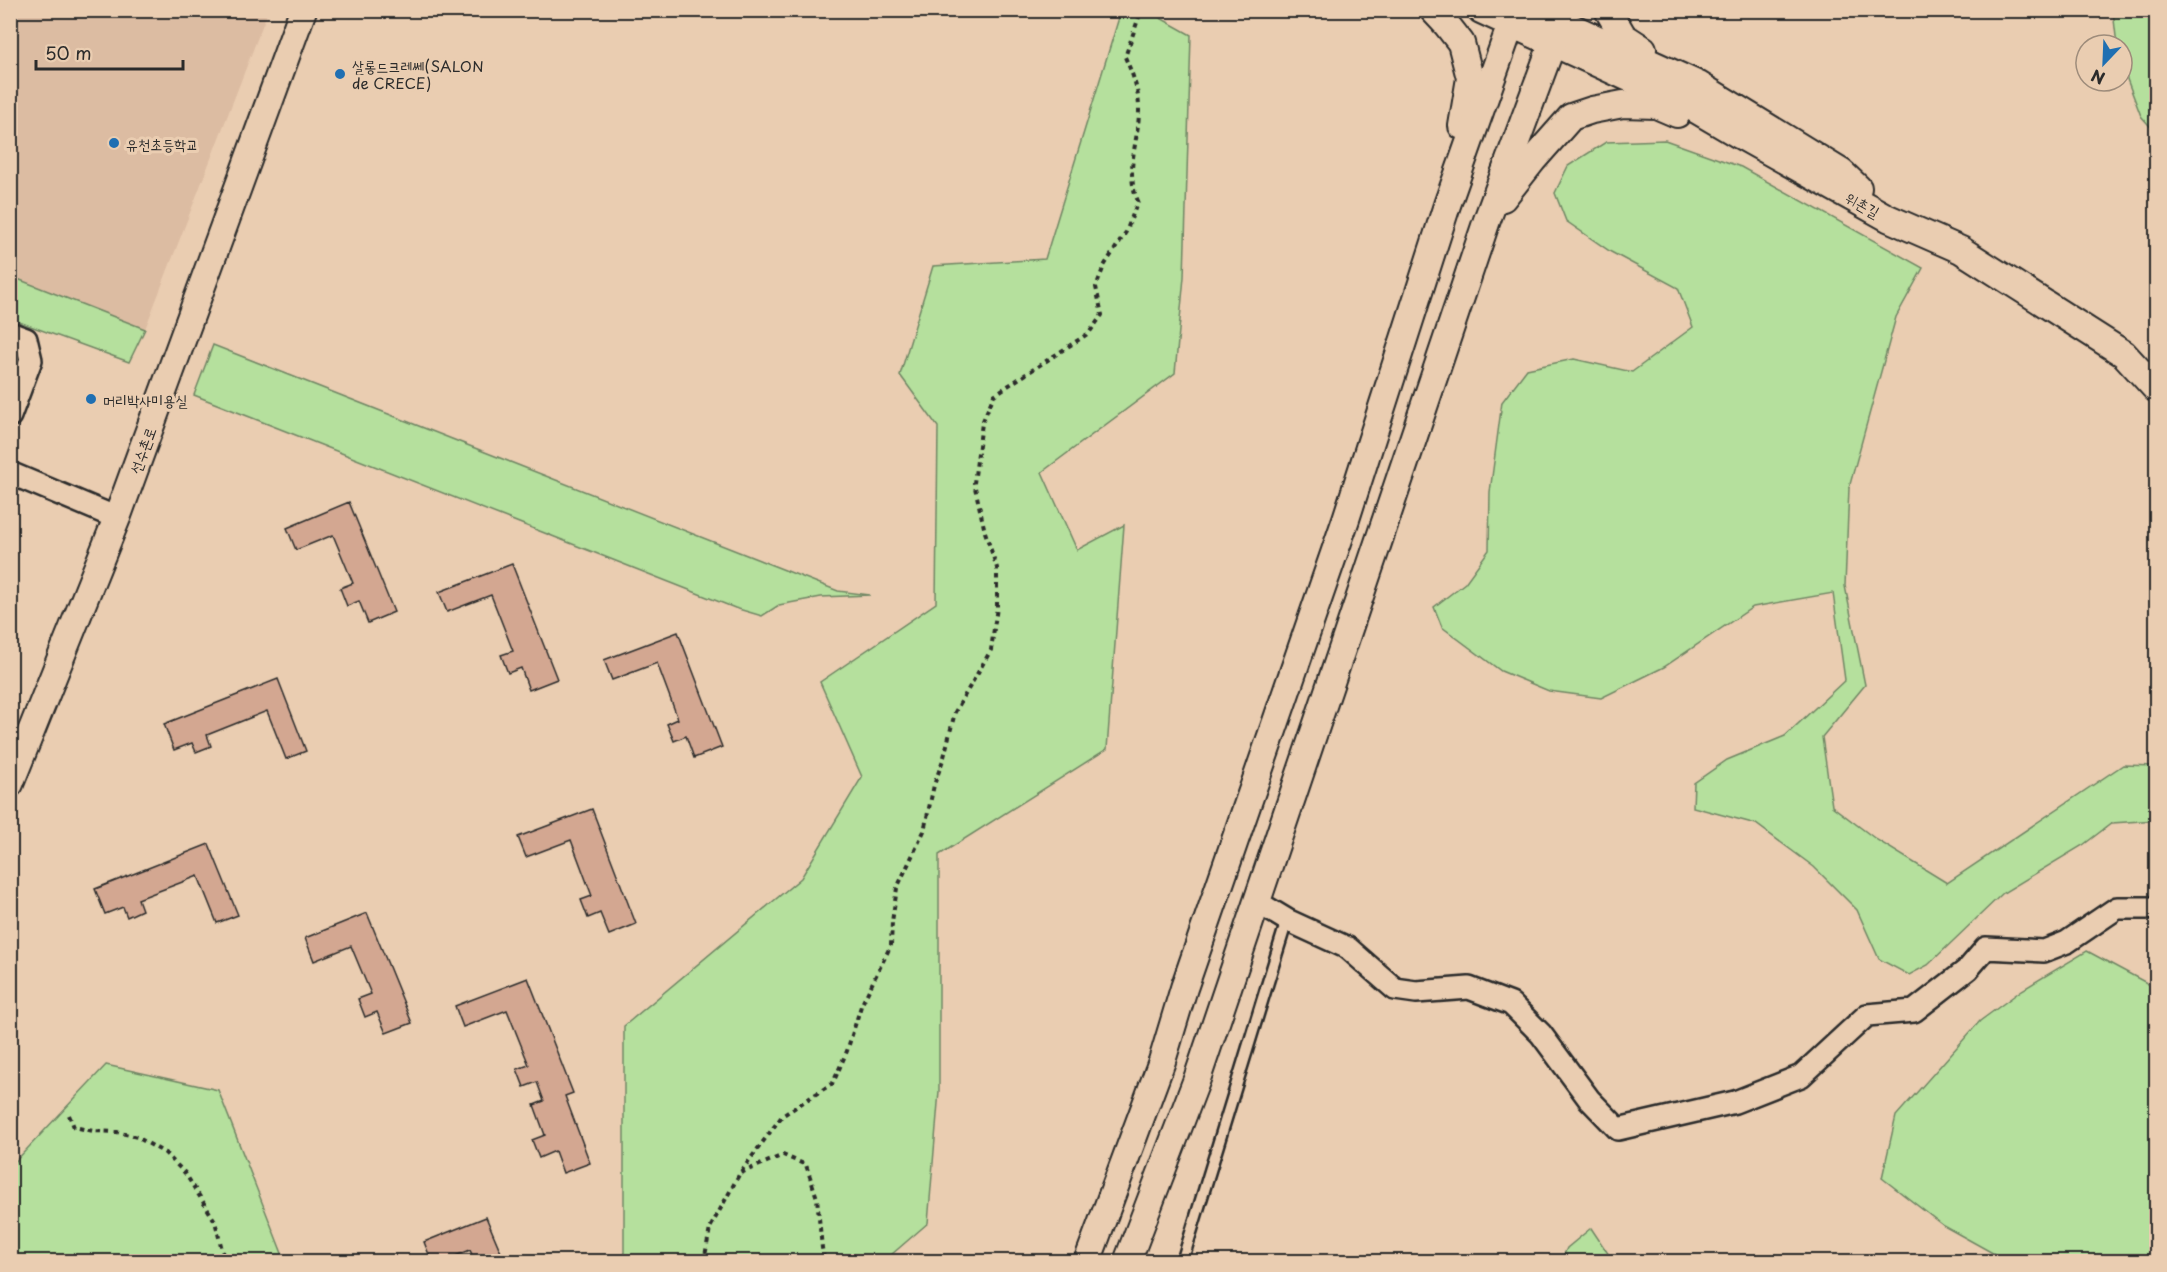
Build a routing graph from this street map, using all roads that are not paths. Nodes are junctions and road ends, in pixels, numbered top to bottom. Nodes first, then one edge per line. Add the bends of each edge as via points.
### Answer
1 (303, 10) edge
2 (1433, 10) edge
3 (1480, 10) edge
4 (1534, 10) edge
5 (1608, 10) edge
6 (1513, 18) edge
7 (1560, 25) edge
8 (1699, 85) junction
9 (1741, 136) junction
10 (1447, 205) junction
11 (1888, 218) junction
12 (1487, 220) junction
13 (10, 333) edge
14 (2157, 389) edge
15 (10, 416) edge
16 (10, 473) edge
17 (117, 518) junction
18 (10, 784) edge
19 (1257, 902) junction
20 (2157, 908) edge
21 (1287, 920) junction
22 (1087, 1262) edge
23 (1127, 1262) edge
24 (1182, 1262) edge

1 - 17 street, 선수촌로
2 - 10 street via 1461,43 1470,78
3 - 6 street
4 - 7 street
5 - 8 street via 1623,36
6 - 7 street
6 - 10 street
7 - 8 street
7 - 9 street, 위촌길
7 - 12 street
8 - 11 street via 1841,172
9 - 11 street, 위촌길
9 - 12 street via 1656,105 1623,104 1592,110 1571,117
10 - 22 street via 1346,519 1162,1061
11 - 14 street, 위촌길 via 1961,250 2124,354
12 - 19 street
13 - 15 street via 26,339 31,360
16 - 17 street
17 - 18 street, 선수촌로
19 - 21 street
19 - 23 street via 1197,1079
20 - 21 street via 2117,908 2067,942 2044,951 1986,948 1968,969 1914,1011 1867,1015 1801,1076 1735,1102 1618,1129 1589,1099 1541,1034 1511,1004 1469,988 1416,992 1395,989 1348,948
21 - 24 lane

